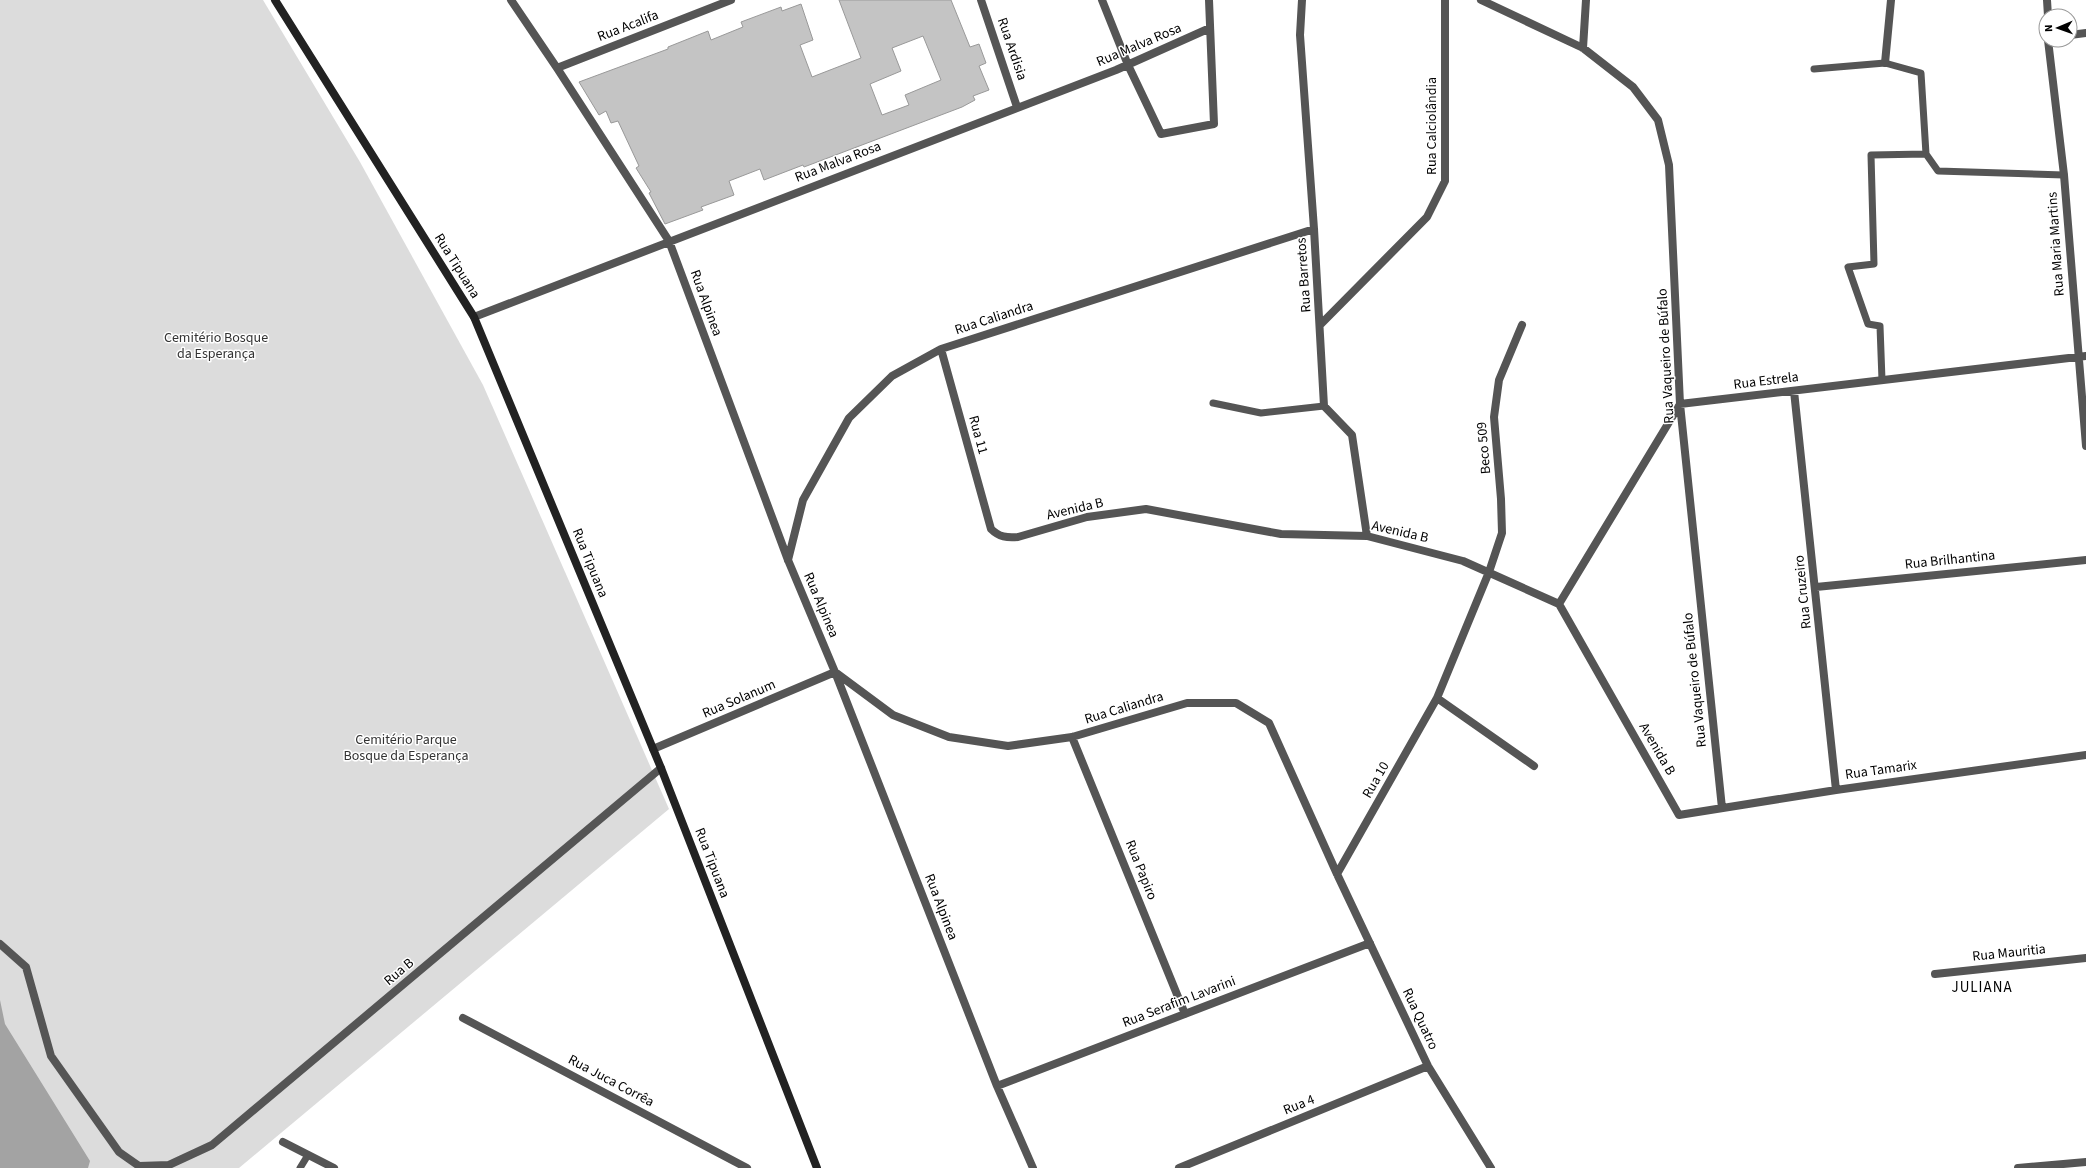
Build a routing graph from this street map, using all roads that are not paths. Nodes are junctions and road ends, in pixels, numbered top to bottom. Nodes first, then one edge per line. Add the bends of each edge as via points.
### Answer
1 (274, 0) edge
2 (511, 0) edge
3 (731, 0) edge
4 (981, 0) edge
5 (1102, 0) edge
6 (1209, 0) edge
7 (1302, 0) edge
8 (1445, 0) edge
9 (1481, 0) edge
10 (1586, 0) edge
11 (1891, 0) edge
12 (1210, 28) junction
13 (1583, 48) junction
14 (2049, 48) edge
15 (1885, 63) junction
16 (1128, 65) junction
17 (558, 68) junction
18 (1814, 69) dead end
19 (1017, 107) junction
20 (1926, 154) junction
21 (2064, 175) junction
22 (1314, 229) junction
23 (669, 241) junction
24 (474, 317) junction
25 (1320, 325) junction
26 (1522, 325) dead end
27 (941, 349) junction
28 (2082, 357) edge
29 (1882, 380) junction
30 (1794, 391) junction
31 (1213, 404) dead end
32 (1680, 404) junction
33 (1324, 406) junction
34 (2086, 446) edge
35 (991, 529) joint
36 (1367, 536) junction
37 (788, 560) junction
38 (2086, 560) edge
39 (1489, 572) junction
40 (1816, 586) junction
41 (1559, 604) junction
42 (835, 672) junction
43 (1437, 698) junction
44 (1072, 737) junction
45 (653, 749) junction
46 (2086, 755) edge
47 (1534, 766) dead end
48 (661, 768) junction
49 (1836, 790) junction
50 (1722, 808) junction
51 (1679, 815) joint
52 (1337, 874) junction
53 (1370, 943) junction
54 (0, 944) edge
55 (2086, 958) edge
56 (1935, 974) dead end
57 (1185, 1014) junction
58 (463, 1018) dead end
59 (1428, 1066) junction
60 (997, 1086) junction
61 (283, 1142) dead end
62 (308, 1154) junction
63 (2086, 1162) edge
64 (139, 1167) edge
65 (300, 1168) edge
66 (334, 1168) edge
67 (747, 1168) edge
68 (817, 1168) edge
69 (1033, 1168) edge
70 (1179, 1168) edge
71 (1491, 1168) edge
72 (2018, 1168) edge

1 - 24 street, Rua Tipuana
2 - 17 street, Rua Alpinea
3 - 17 street, Rua Acalifa
4 - 19 street, Rua Ardisia
5 - 16 street
6 - 12 street
7 - 22 street, Rua Barretos via 1300,35
8 - 25 street, Rua Calciolândia via 1445,181 1427,216
9 - 13 street, Rua Vaqueiro de Búfalo
10 - 13 street
11 - 15 street
12 - 16 street, Rua Malva Rosa
12 - 16 street via 1214,124 1161,134
13 - 32 street, Rua Vaqueiro de Búfalo via 1633,87 1658,120 1669,165
14 - 21 street, Rua Maria Martins
15 - 18 lane
15 - 20 lane via 1921,72
16 - 19 street, Rua Malva Rosa
17 - 23 street, Rua Alpinea
19 - 23 street, Rua Malva Rosa
20 - 21 lane via 1938,171
20 - 29 lane via 1871,155 1874,264 1848,267 1868,324 1880,326
21 - 28 street, Rua Maria Martins
22 - 25 street, Rua Barretos
22 - 27 street, Rua Caliandra
23 - 24 street, Rua Malva Rosa
23 - 37 street, Rua Alpinea
24 - 45 street, Rua Tipuana
25 - 33 street, Rua Barretos
26 - 39 street, Beco 509 via 1499,380 1494,417 1502,499 1502,533
27 - 35 street, Rua 11
27 - 37 street, Rua Caliandra via 892,376 849,418 803,500
28 - 29 street, Rua Estrela
28 - 34 street, Rua Maria Martins
29 - 30 street, Rua Estrela
30 - 32 street, Rua Estrela
30 - 40 street, Rua Cruzeiro
31 - 33 lane via 1261,413
32 - 41 street
32 - 50 street, Rua Vaqueiro de Búfalo
33 - 36 street via 1352,435
35 - 36 street, Avenida B via 1007,538 1018,537 1087,517 1146,509 1281,534
36 - 39 street, Avenida B via 1463,561
37 - 42 street, Rua Alpinea
38 - 40 street, Rua Brilhantina
39 - 41 street, Avenida B
39 - 43 street, Rua 10
40 - 49 street, Rua Cruzeiro
41 - 51 street, Avenida B
42 - 44 street, Rua Caliandra via 893,715 949,737 1008,746
42 - 45 street, Rua Solanum
42 - 60 street, Rua Alpinea
43 - 47 street
43 - 52 street, Rua 10
44 - 52 street, Rua Caliandra via 1186,703 1236,704 1269,723
44 - 57 street, Rua Papiro
45 - 48 street, Rua Tipuana
46 - 49 street, Rua Tamarix
48 - 64 street, Rua B via 212,1145 169,1165
48 - 68 street, Rua Tipuana
49 - 50 street, Rua Tamarix
50 - 51 street, Rua Tamarix
52 - 53 street, Rua Quatro
53 - 57 street, Rua Serafim Lavarini
53 - 59 street, Rua Quatro
54 - 64 street via 26,967 51,1056 119,1152
55 - 56 street, Rua Mauritia
57 - 60 street, Rua Serafim Lavarini
58 - 67 street, Rua Juca Corrêa
59 - 70 street, Rua 4
59 - 71 street, Rua Quatro
60 - 69 street, Rua Alpinea
61 - 62 street
62 - 65 lane
62 - 66 street
63 - 72 street

